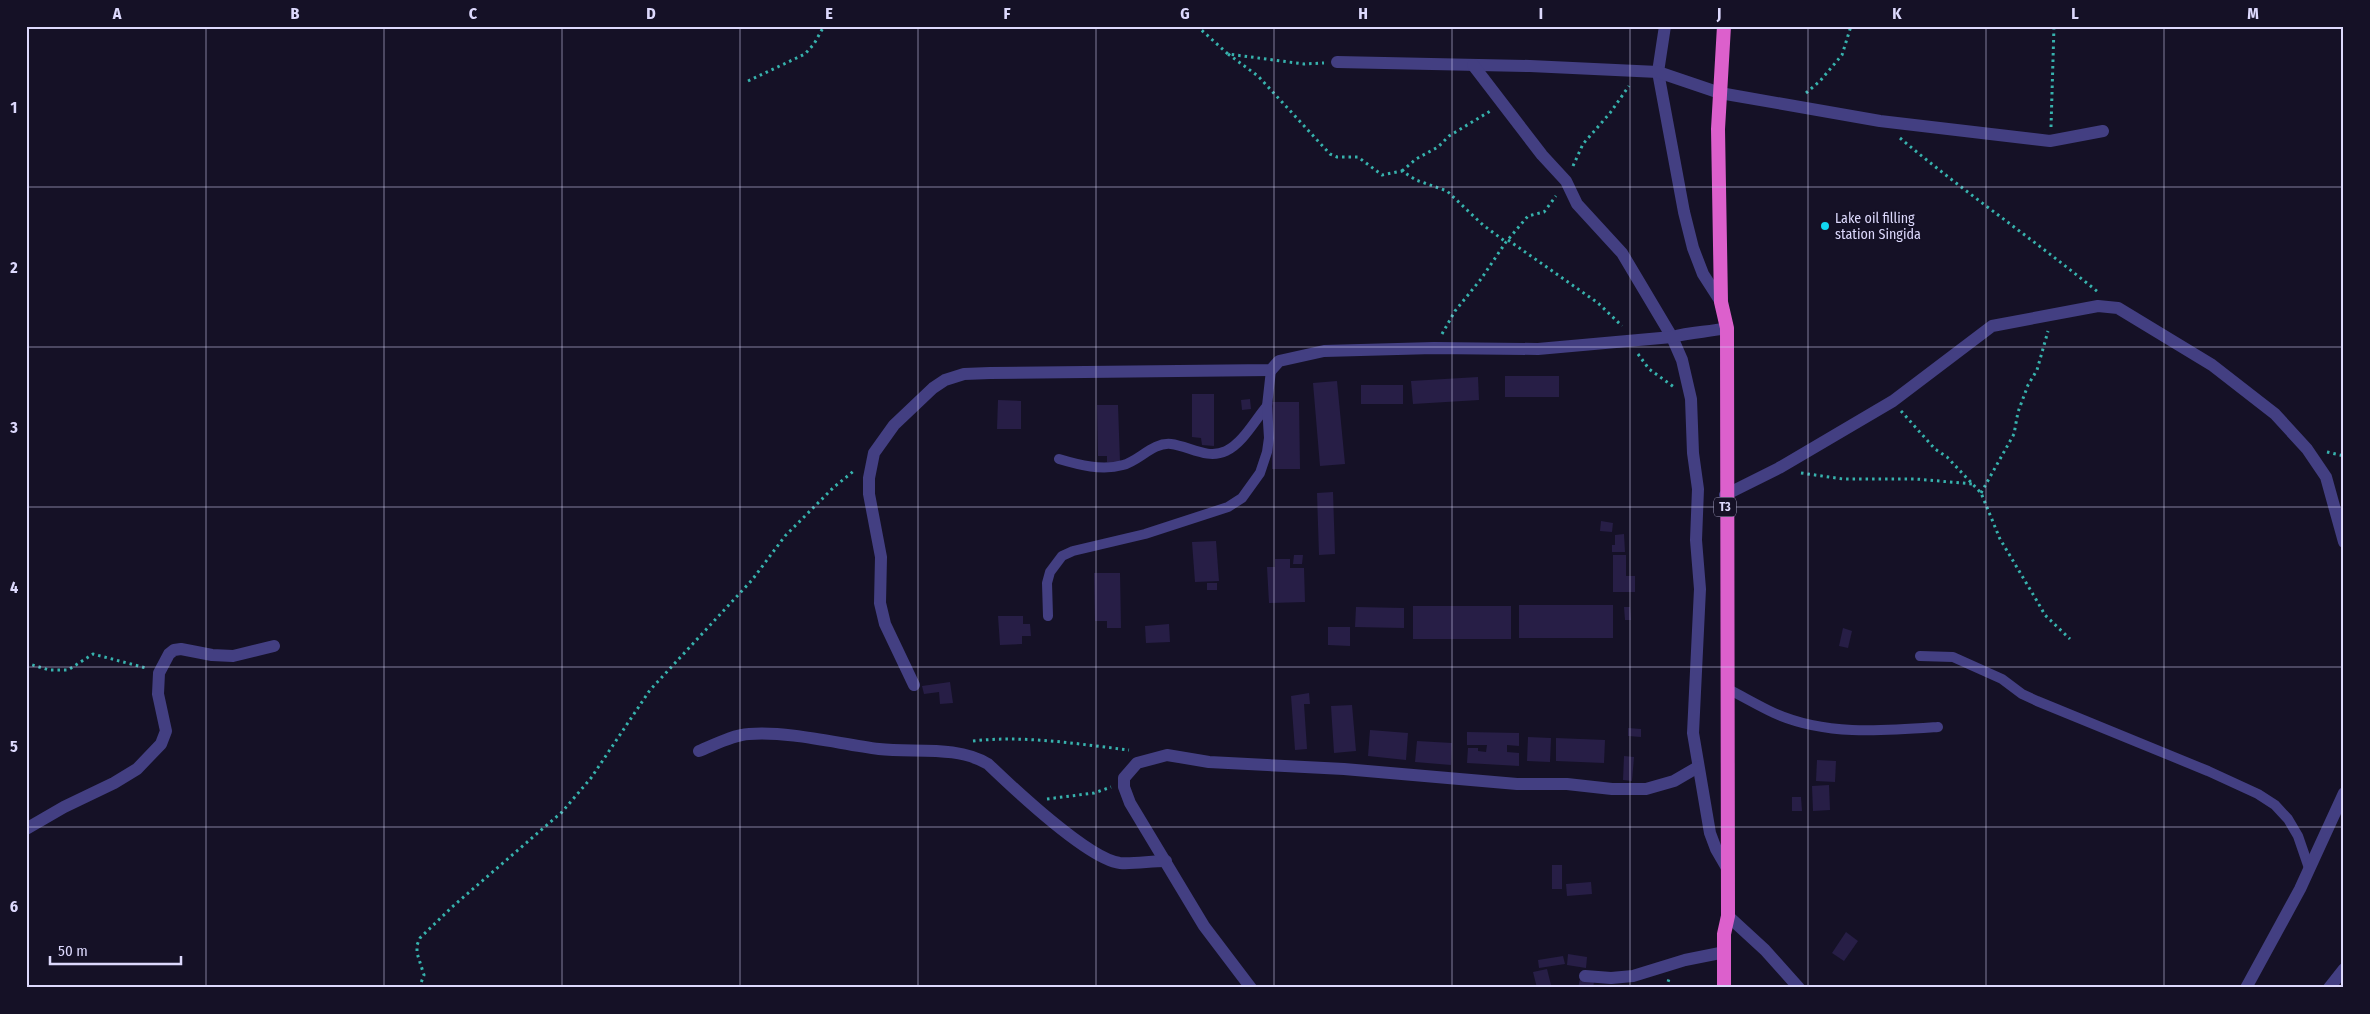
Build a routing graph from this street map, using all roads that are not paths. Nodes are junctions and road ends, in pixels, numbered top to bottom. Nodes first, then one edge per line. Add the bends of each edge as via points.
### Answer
1 (1665, 26) edge
2 (1724, 26) edge
3 (1337, 62) road end
4 (1473, 65) junction
5 (1658, 72) junction
6 (1720, 93) junction
7 (2103, 131) dead end
8 (1721, 302) junction
9 (1727, 328) junction
10 (1672, 337) junction
11 (1271, 370) junction
12 (1267, 406) junction
13 (1059, 459) dead end
14 (1726, 495) junction
15 (2344, 542) edge
16 (1048, 616) dead end
17 (274, 646) dead end
18 (1920, 656) dead end
19 (914, 685) dead end
20 (1726, 688) junction
21 (1938, 727) dead end
22 (699, 751) dead end
23 (1698, 767) junction
24 (2344, 793) edge
25 (26, 829) edge
26 (1166, 860) junction
27 (1727, 868) junction
28 (2309, 868) junction
29 (1728, 916) junction
30 (1725, 952) junction
31 (2344, 969) edge
32 (1586, 976) dead end
33 (1252, 988) edge
34 (1724, 988) edge
35 (1799, 988) edge
36 (2246, 988) edge
37 (2329, 988) edge

1 - 5 street
2 - 6 highway, T3
3 - 4 street
4 - 5 street
4 - 10 street via 1566,181 1577,204 1622,253
5 - 6 street
5 - 8 street via 1693,248 1703,274
6 - 7 street via 1880,121 2050,141
6 - 8 highway, T3
8 - 9 highway, T3
9 - 10 street
9 - 14 highway, T3
10 - 11 street via 1538,349 1324,351 1279,361
10 - 23 street via 1682,360 1691,399 1698,489 1696,540 1700,589 1693,733
11 - 12 lane
11 - 19 street via 964,374 933,388 885,436 872,458 869,494 881,557 880,603 885,624
12 - 13 lane via 1233,447 1224,452 1211,454 1170,444 1160,445 1123,465 1088,467
12 - 16 lane via 1269,438 1264,464 1242,498 1228,507 1145,534 1062,556 1050,572 1047,583
14 - 15 street via 1779,468 1892,401 1992,326 2098,306 2118,308 2234,380 2275,414 2326,477
14 - 20 highway, T3
17 - 25 street via 233,656 174,650 164,660 159,673 158,694 166,731 161,744 137,769
18 - 28 lane via 1953,656 2002,679 2037,701 2258,794 2288,818
20 - 21 lane via 1775,714 1804,723 1853,731
20 - 27 highway, T3
22 - 26 street via 749,734 976,757 1061,828 1104,859 1119,863
23 - 26 street via 1674,781 1646,789 1612,789 1209,762 1168,755 1138,763 1124,778 1130,804
23 - 27 street via 1710,833
24 - 28 street
26 - 33 street via 1204,926
27 - 29 highway, T3
28 - 36 street
29 - 30 highway, T3
29 - 35 street
30 - 32 street via 1633,976
30 - 34 highway, T3
31 - 37 street

